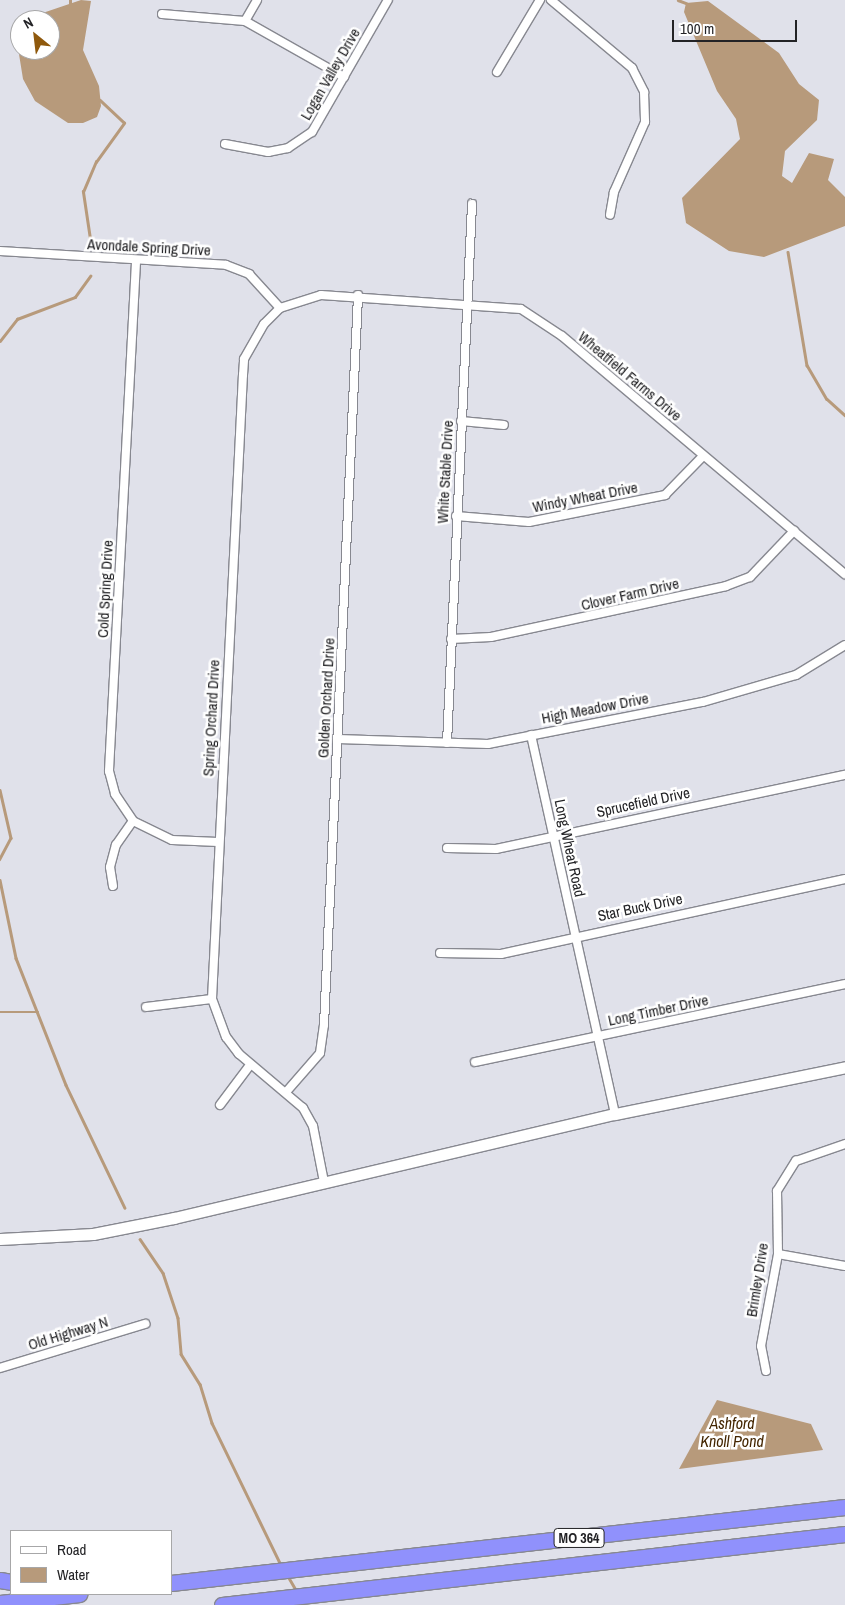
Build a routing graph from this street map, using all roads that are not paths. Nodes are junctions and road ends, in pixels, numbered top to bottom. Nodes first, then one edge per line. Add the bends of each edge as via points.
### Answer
1 (257, 0) edge
2 (388, 0) edge
3 (540, 0) edge
4 (551, 0) edge
5 (162, 14) dead end
6 (245, 21) junction
7 (497, 72) dead end
8 (344, 77) junction
9 (225, 144) dead end
10 (472, 204) dead end
11 (610, 215) dead end
12 (0, 251) edge
13 (136, 262) junction
14 (358, 294) junction
15 (467, 302) junction
16 (280, 308) junction
17 (461, 421) junction
18 (504, 425) dead end
19 (703, 456) junction
20 (456, 516) junction
21 (794, 531) junction
22 (845, 574) edge
23 (451, 639) junction
24 (845, 645) edge
25 (531, 734) junction
26 (338, 739) junction
27 (447, 742) junction
28 (845, 775) edge
29 (133, 821) junction
30 (553, 833) junction
31 (218, 842) junction
32 (447, 848) dead end
33 (845, 879) edge
34 (113, 886) dead end
35 (575, 934) junction
36 (440, 953) dead end
37 (845, 984) edge
38 (212, 999) junction
39 (146, 1007) dead end
40 (600, 1037) junction
41 (476, 1062) dead end
42 (250, 1065) junction
43 (845, 1067) edge
44 (287, 1091) junction
45 (220, 1106) dead end
46 (615, 1114) junction
47 (845, 1144) edge
48 (324, 1182) junction
49 (0, 1239) edge
50 (778, 1254) junction
51 (845, 1266) edge
52 (145, 1324) dead end
53 (0, 1368) edge
54 (766, 1371) dead end
55 (845, 1507) edge
56 (845, 1534) edge
57 (172, 1583) edge
58 (70, 1595) edge
59 (0, 1603) edge
60 (222, 1605) edge

1 - 6 street
2 - 8 street, Logan Valley Drive
3 - 7 street
4 - 11 street via 632,68 644,92 645,122 614,192
5 - 6 street
6 - 8 street
8 - 9 street, Logan Valley Drive via 312,132 288,148 268,152
10 - 15 street, White Stable Drive
12 - 13 street, Avondale Spring Drive
13 - 16 street, Avondale Spring Drive via 239,268 256,279
13 - 29 street, Cold Spring Drive via 110,772 115,794
14 - 15 street, Wheatfield Farms Drive
14 - 16 street, Spring Orchard Drive via 309,296
14 - 26 street, Golden Orchard Drive
15 - 17 street, White Stable Drive
15 - 19 street, Wheatfield Farms Drive via 509,305 541,319
16 - 31 street, Spring Orchard Drive via 264,324 244,359
17 - 18 street
17 - 20 street, White Stable Drive
19 - 20 street, Windy Wheat Drive via 665,495 529,522
19 - 21 street, Wheatfield Farms Drive
20 - 23 street, White Stable Drive
21 - 22 street, Wheatfield Farms Drive
21 - 23 street, Clover Farm Drive via 750,577 726,586 499,636
23 - 27 street, White Stable Drive
24 - 25 street, High Meadow Drive via 796,675 712,699
25 - 27 street, High Meadow Drive via 488,744
25 - 30 street, Long Wheat Road
26 - 27 street, High Meadow Drive
26 - 44 street, Golden Orchard Drive via 324,1026 320,1053
28 - 30 street, Sprucefield Drive
29 - 31 street via 172,840
29 - 34 street via 116,845 110,867
30 - 32 street, Sprucefield Drive via 496,848
30 - 35 street, Long Wheat Road
31 - 38 street, Spring Orchard Drive
33 - 35 street, Star Buck Drive
35 - 36 street, Star Buck Drive via 501,954
35 - 40 street, Long Wheat Road
37 - 40 street, Long Timber Drive
38 - 39 street
38 - 42 street, Spring Orchard Drive via 226,1037
40 - 41 street, Long Timber Drive
40 - 46 street, Long Wheat Road
42 - 44 street, Spring Orchard Drive
42 - 45 street
43 - 46 main road
44 - 48 street, Spring Orchard Drive via 313,1126
46 - 48 main road
47 - 50 street, Brimley Drive via 802,1158 783,1175 776,1209
48 - 49 main road via 93,1234
50 - 51 street
50 - 54 street, Brimley Drive via 761,1346
52 - 53 street, Old Highway N
55 - 57 highway, MO 364
56 - 60 highway, MO 364
58 - 59 highway

